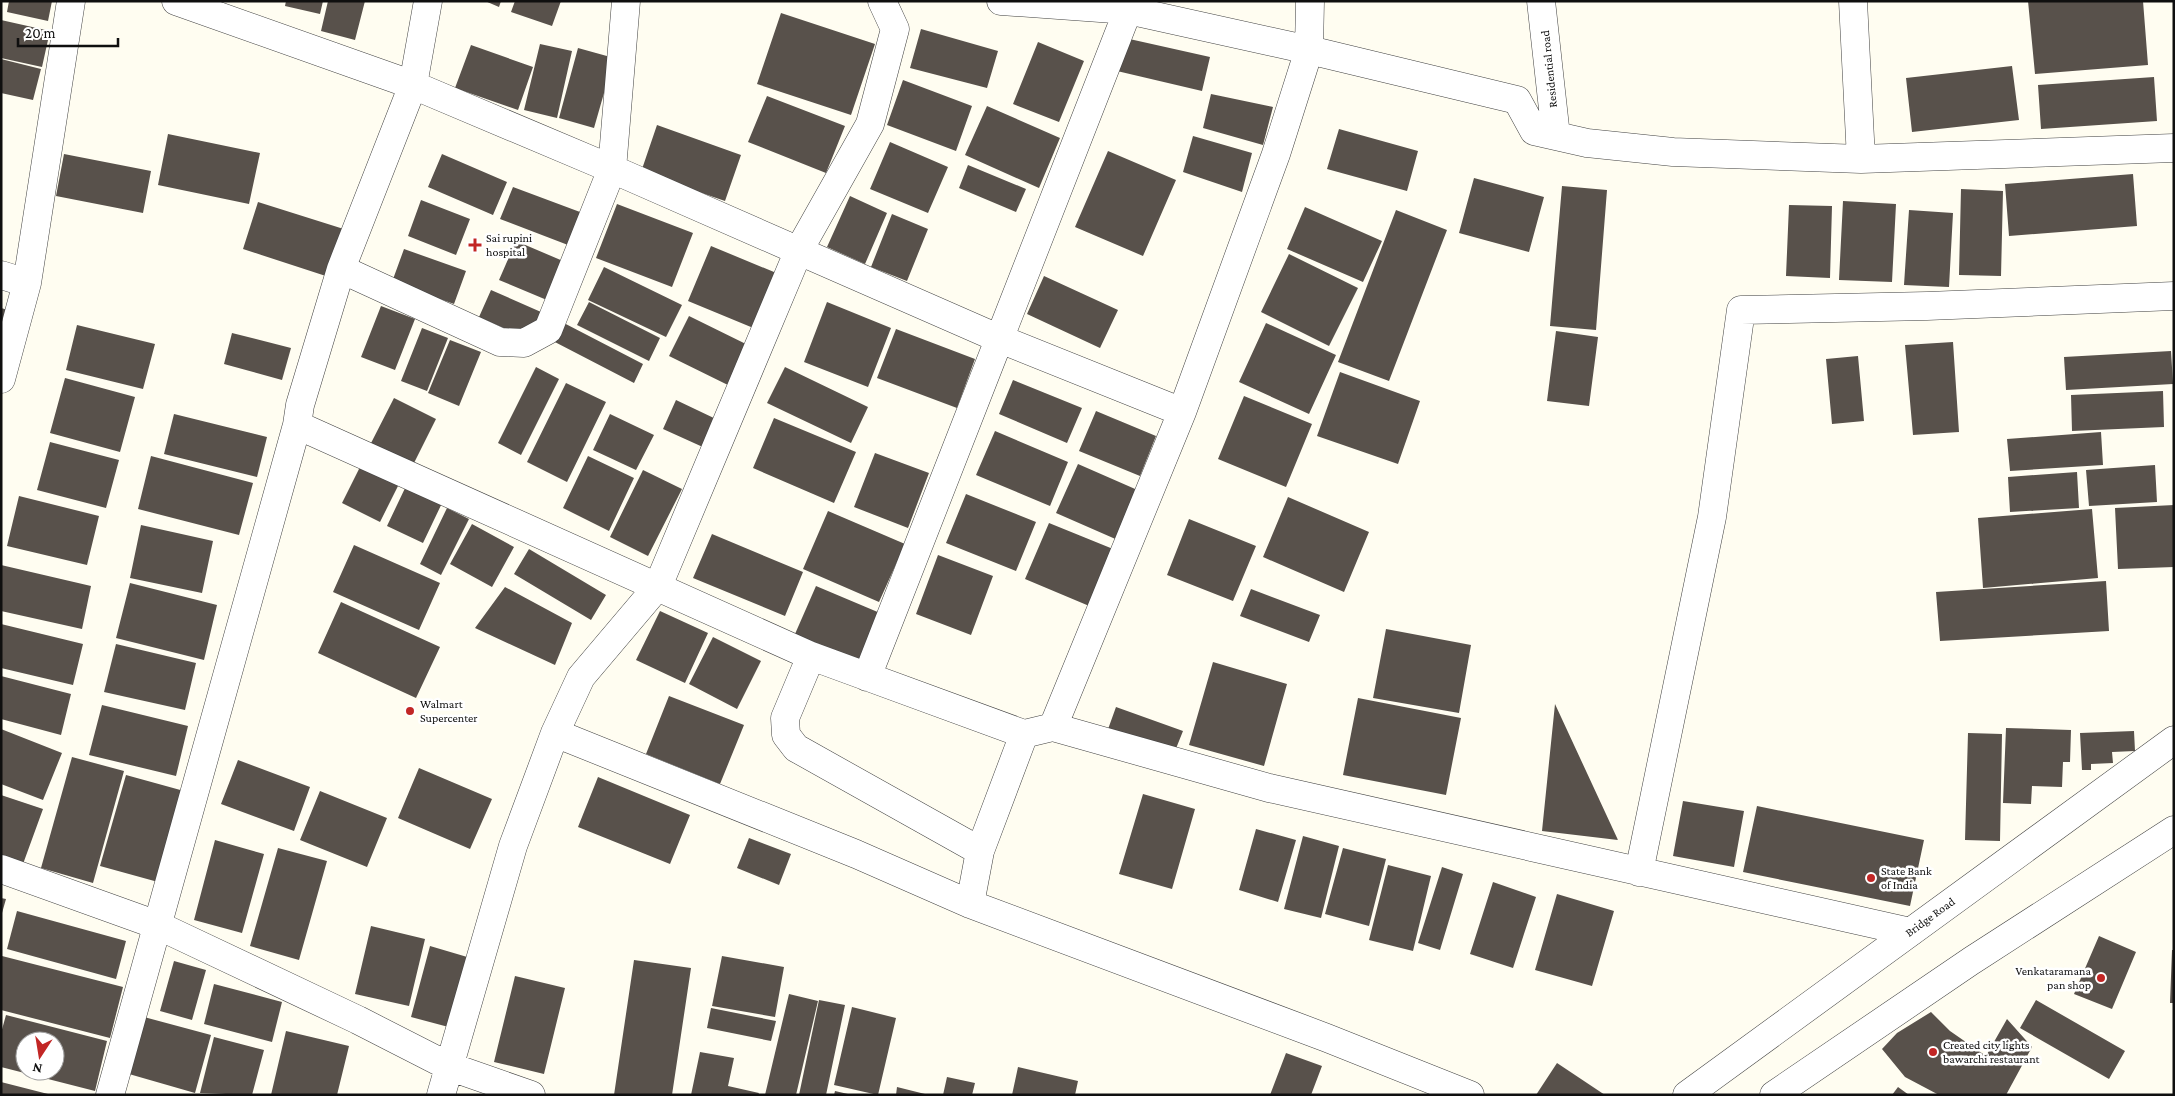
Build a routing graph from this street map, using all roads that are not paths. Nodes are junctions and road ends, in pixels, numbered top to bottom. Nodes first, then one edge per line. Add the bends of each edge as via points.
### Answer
1 (71, 1) edge
2 (428, 1) edge
3 (626, 1) edge
4 (882, 1) edge
5 (1001, 1) edge
6 (1310, 1) edge
7 (1541, 1) edge
8 (1853, 1) edge
9 (191, 3) edge
10 (1128, 10) junction
11 (1309, 50) junction
12 (413, 85) junction
13 (1556, 136) junction
14 (2174, 148) edge
15 (1861, 159) junction
16 (612, 169) junction
17 (799, 250) junction
18 (341, 269) junction
19 (1, 275) edge
20 (27, 284) junction
21 (2174, 296) edge
22 (1000, 339) junction
23 (1, 379) edge
24 (1182, 412) junction
25 (297, 425) junction
26 (658, 586) junction
27 (810, 656) junction
28 (866, 677) junction
29 (1054, 726) junction
30 (555, 733) junction
31 (1024, 734) junction
32 (2174, 740) edge
33 (2174, 830) edge
34 (980, 851) junction
35 (1, 869) edge
36 (1638, 872) junction
37 (970, 904) junction
38 (157, 925) junction
39 (1910, 932) junction
40 (448, 1066) junction
41 (110, 1095) edge
42 (441, 1095) edge
43 (531, 1095) edge
44 (1470, 1095) edge
45 (1687, 1095) edge
46 (1774, 1095) edge

1 - 20 street
2 - 12 street
3 - 16 street
4 - 17 street via 895,29 870,124
5 - 10 street
6 - 11 street
7 - 13 street, Residential road
8 - 15 street
9 - 12 street
10 - 11 street
10 - 22 street
11 - 13 street via 1517,100 1534,132
11 - 24 street via 1276,154
12 - 16 street
12 - 18 street
13 - 15 street via 1673,152
14 - 15 street
16 - 17 street
16 - 18 street via 548,330 524,344 500,342
17 - 22 street
17 - 26 street
18 - 25 street via 300,405
19 - 20 street
20 - 23 street
21 - 36 street via 1741,310 1712,517
22 - 24 street
22 - 28 street
24 - 29 street
25 - 26 street
25 - 38 street
26 - 27 street
26 - 30 street via 581,677
27 - 28 street
27 - 34 street via 785,718 786,735 796,748
28 - 31 street
29 - 31 street
29 - 36 street via 1269,788
30 - 37 street via 856,854
30 - 40 street via 513,846
31 - 34 street
32 - 39 street, Bridge Road
33 - 46 street via 1972,960
34 - 37 street
35 - 38 street
36 - 39 street
37 - 44 street
38 - 40 street
38 - 41 street
39 - 45 street, Bridge Road
40 - 42 street
40 - 43 street

